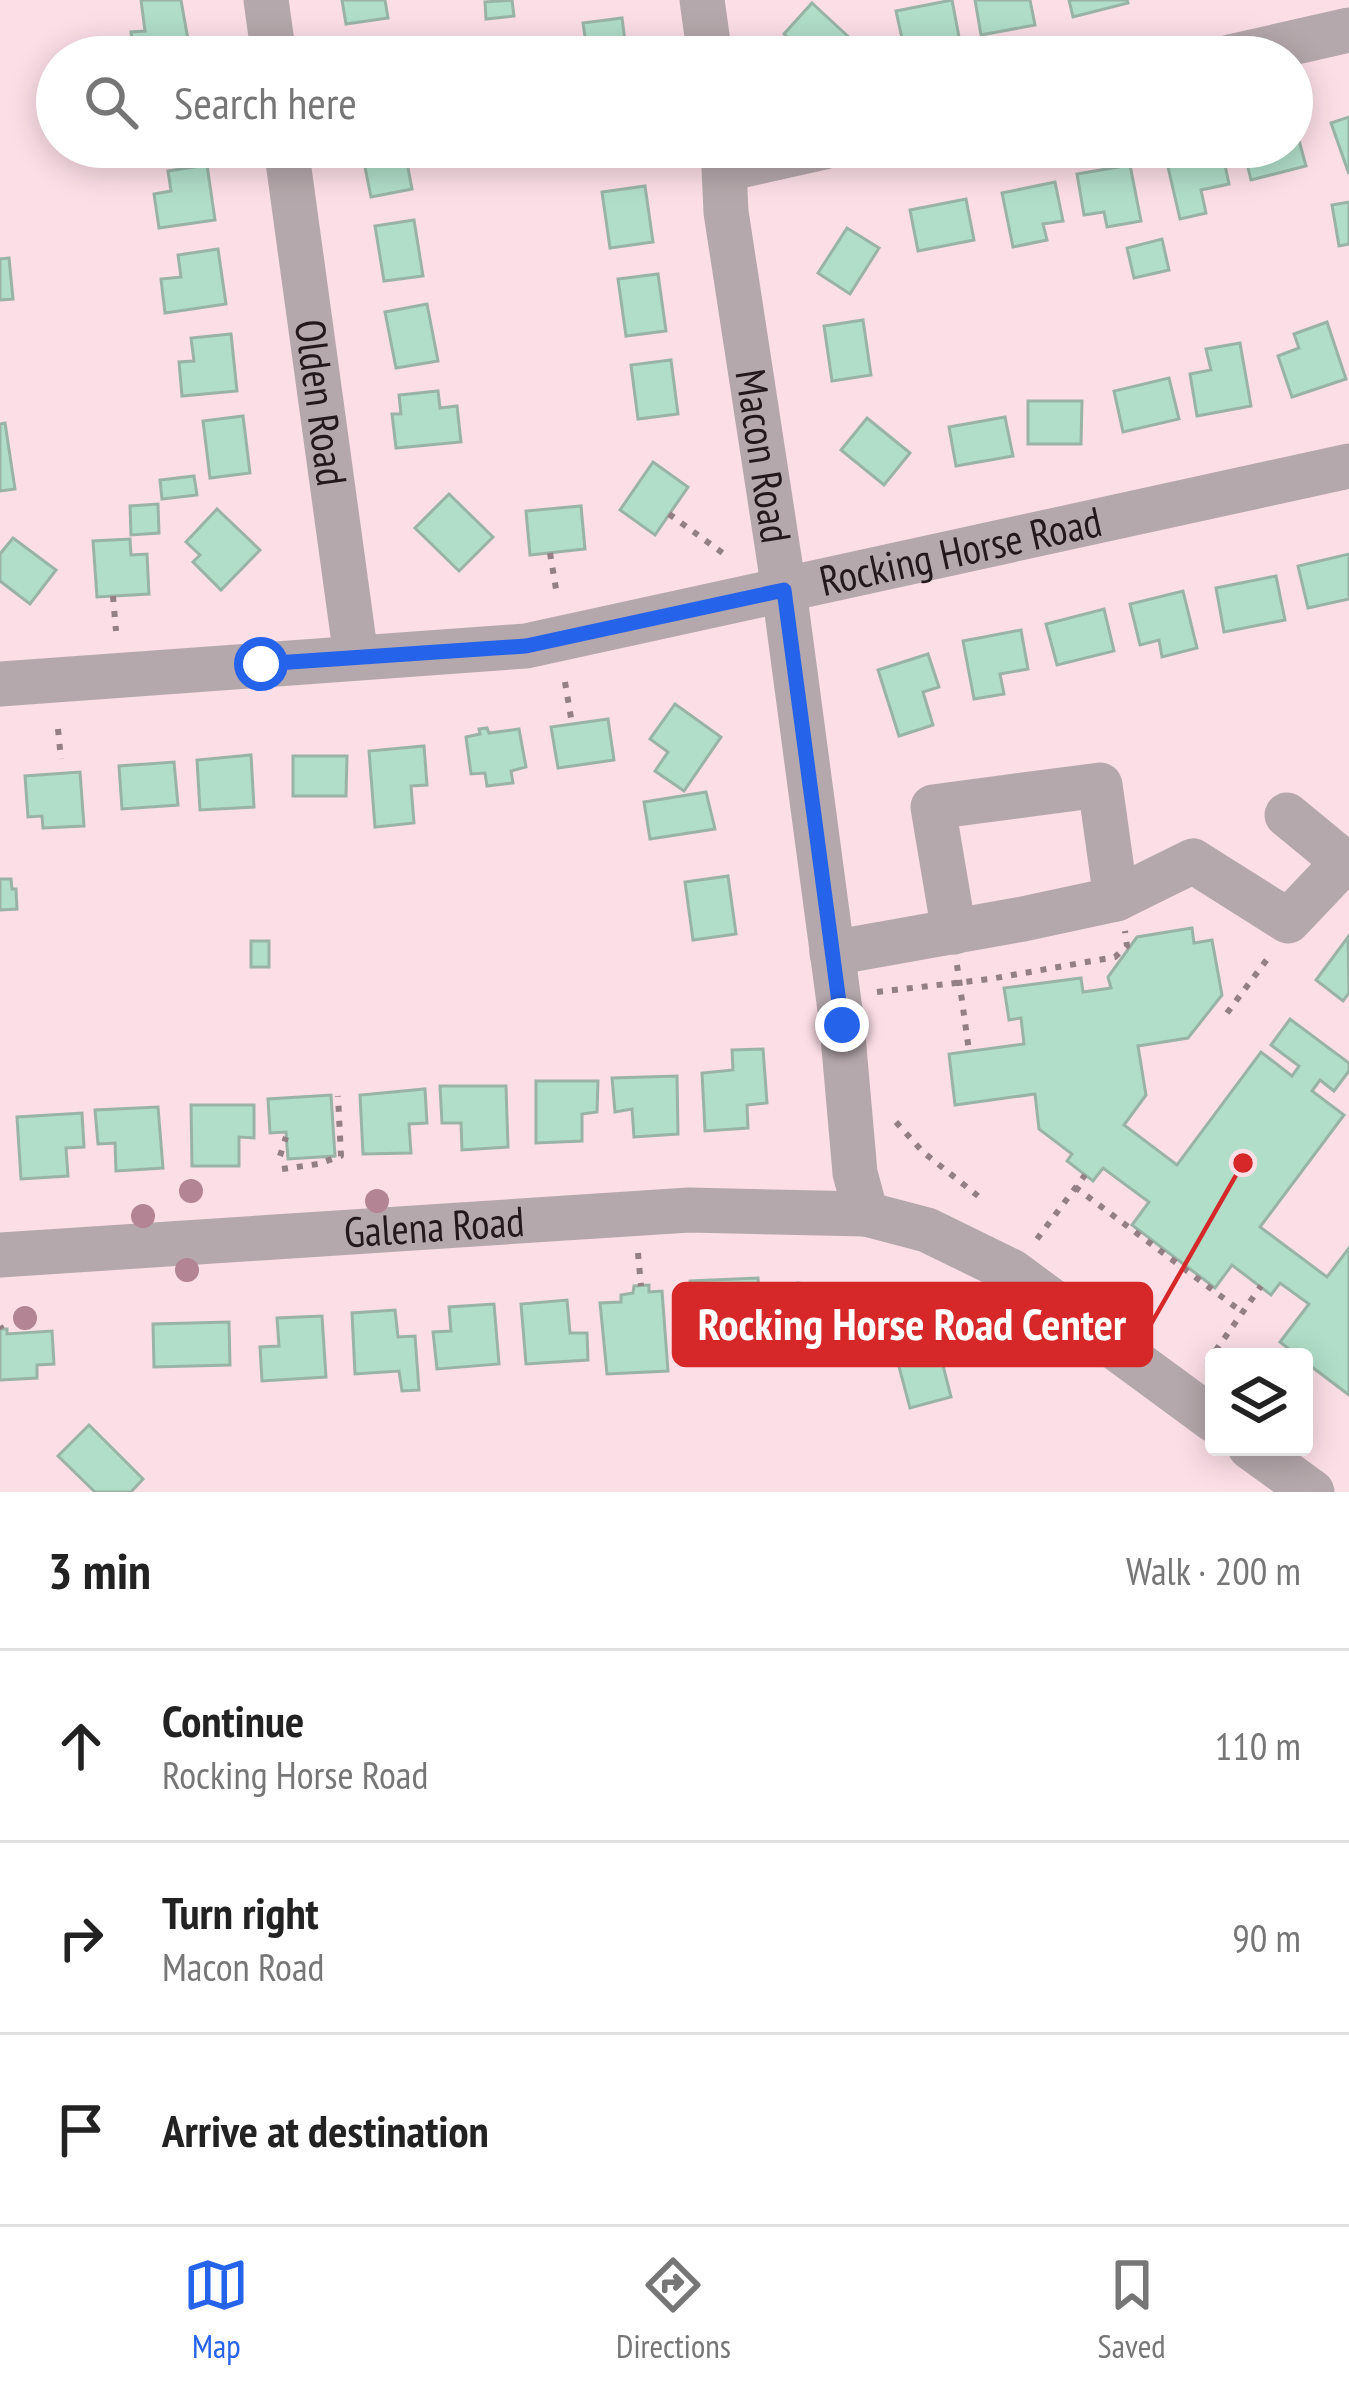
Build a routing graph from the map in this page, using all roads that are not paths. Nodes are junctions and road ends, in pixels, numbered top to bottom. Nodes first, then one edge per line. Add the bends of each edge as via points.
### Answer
1 (266, 0) edge
2 (703, 0) edge
3 (1349, 31) edge
4 (271, 36) edge
5 (707, 36) edge
6 (1313, 39) edge
7 (289, 168) edge
8 (724, 168) edge
9 (1349, 466) edge
10 (784, 590) junction
11 (356, 658) junction
12 (0, 684) edge
13 (1287, 815) dead end
14 (1347, 861) edge
15 (1120, 908) junction
16 (954, 932) junction
17 (832, 953) junction
18 (866, 1214) junction
19 (0, 1256) edge
20 (1205, 1413) edge
21 (1262, 1456) edge
22 (1312, 1492) edge

1 - 4 street
2 - 5 street
3 - 6 street
7 - 11 street, Olden Road
8 - 10 street, Macon Road
9 - 10 street, Rocking Horse Road
10 - 11 street, Rocking Horse Road via 526,646
10 - 17 street, Macon Road
11 - 12 street, Rocking Horse Road
13 - 14 street
14 - 15 street via 1288,921 1193,861
15 - 16 street
15 - 16 street via 1100,784 933,807
16 - 17 street
17 - 18 street, Macon Road
18 - 19 street, Galena Road via 689,1210
18 - 20 street via 927,1229 1011,1271
21 - 22 street

